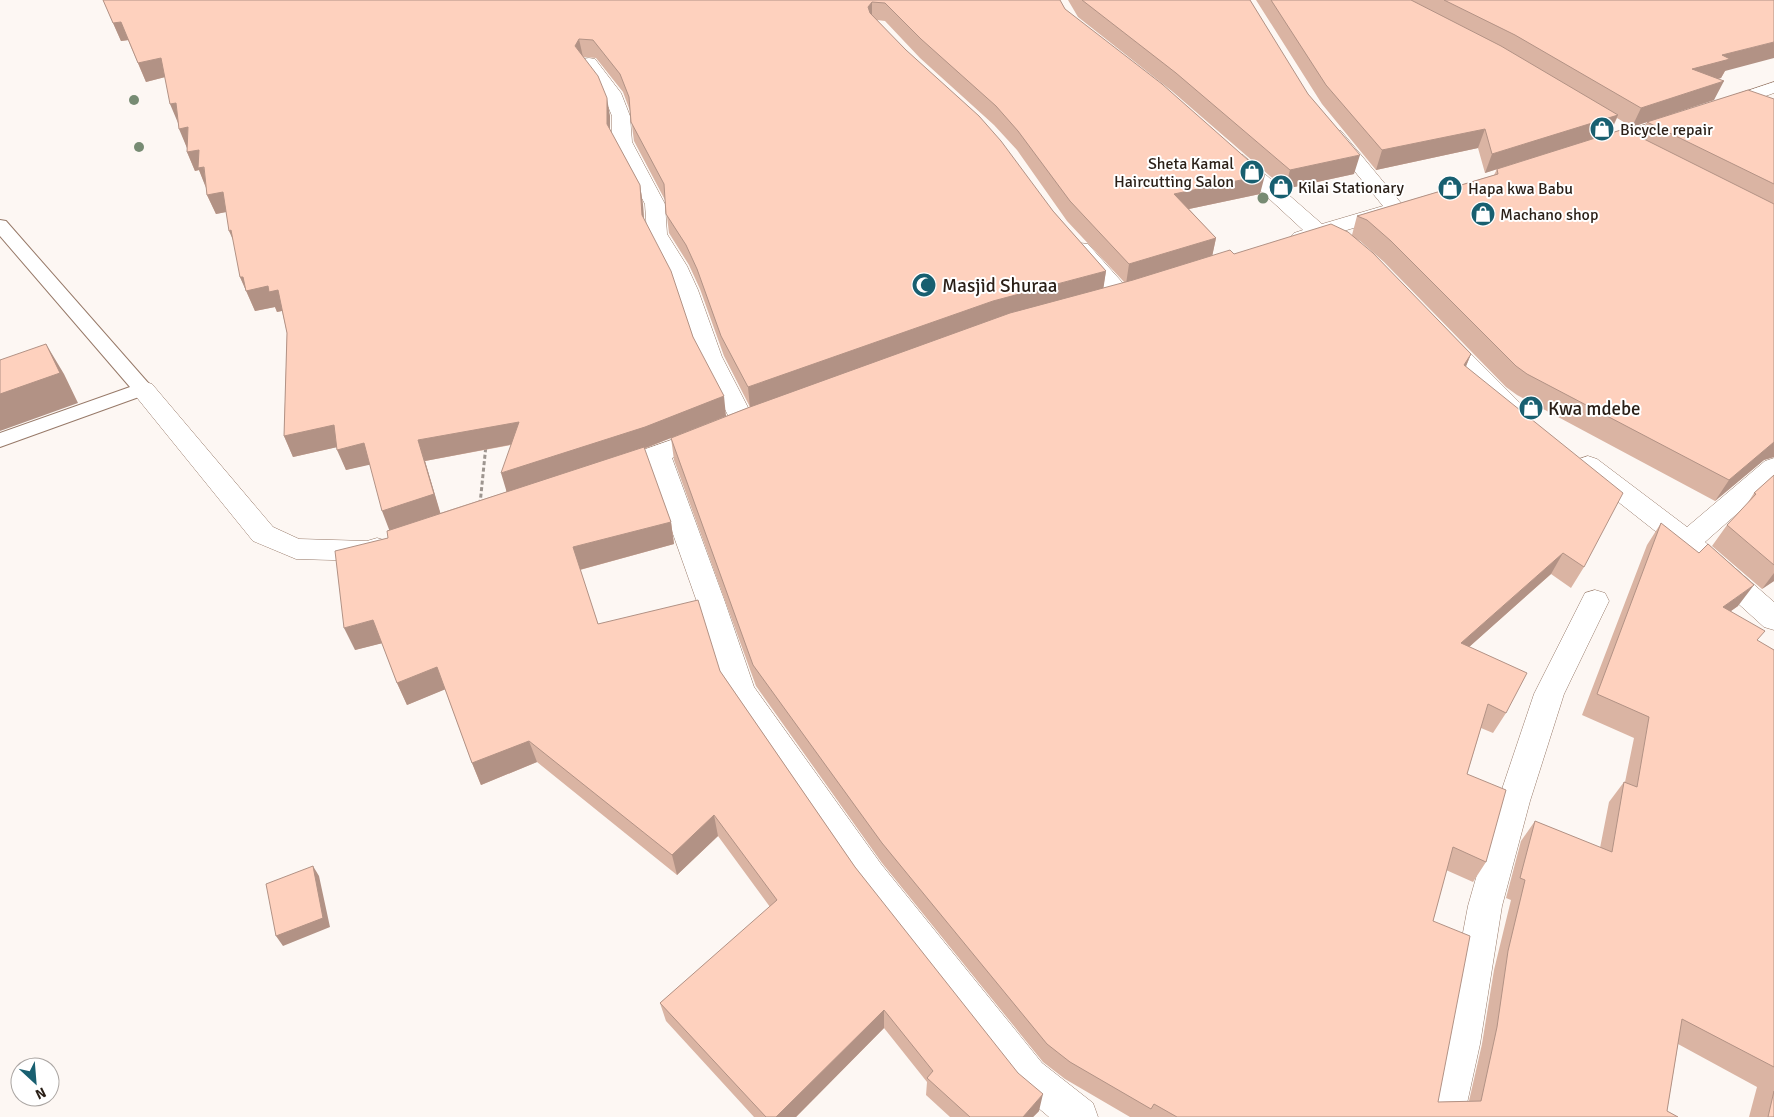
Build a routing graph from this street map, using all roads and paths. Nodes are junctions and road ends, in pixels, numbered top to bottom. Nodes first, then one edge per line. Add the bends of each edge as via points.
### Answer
1 (589, 63) edge
2 (1774, 87) edge
3 (1324, 122) edge
4 (1224, 148) edge
5 (1579, 151) edge
6 (0, 225) edge
7 (1318, 232) junction
8 (1066, 233) edge
9 (1281, 244) edge
10 (1351, 247) edge
11 (1093, 302) edge
12 (1429, 324) edge
13 (143, 389) junction
14 (1527, 418) edge
15 (0, 440) edge
16 (485, 440) edge
17 (658, 454) junction
18 (1573, 454) edge
19 (1774, 468) edge
20 (592, 476) edge
21 (480, 505) edge
22 (396, 542) edge
23 (1688, 542) junction
24 (1595, 601) dead end
25 (1774, 619) edge
26 (1079, 1117) edge
27 (1445, 1117) edge

1 - 17 street via 612,93 621,116 622,142 654,204 658,234 680,274 710,357 752,418
2 - 5 street
3 - 7 street via 1405,206
4 - 7 street
6 - 13 lane
7 - 9 street
7 - 10 street
8 - 11 street via 1131,292
12 - 14 street via 1496,394
13 - 15 lane
13 - 22 street via 264,534 296,548 368,551
16 - 21 path
17 - 20 street
17 - 26 street via 740,692 869,875 1029,1076
18 - 23 street
19 - 23 street
23 - 25 street
24 - 27 street via 1549,694 1514,801 1485,906

